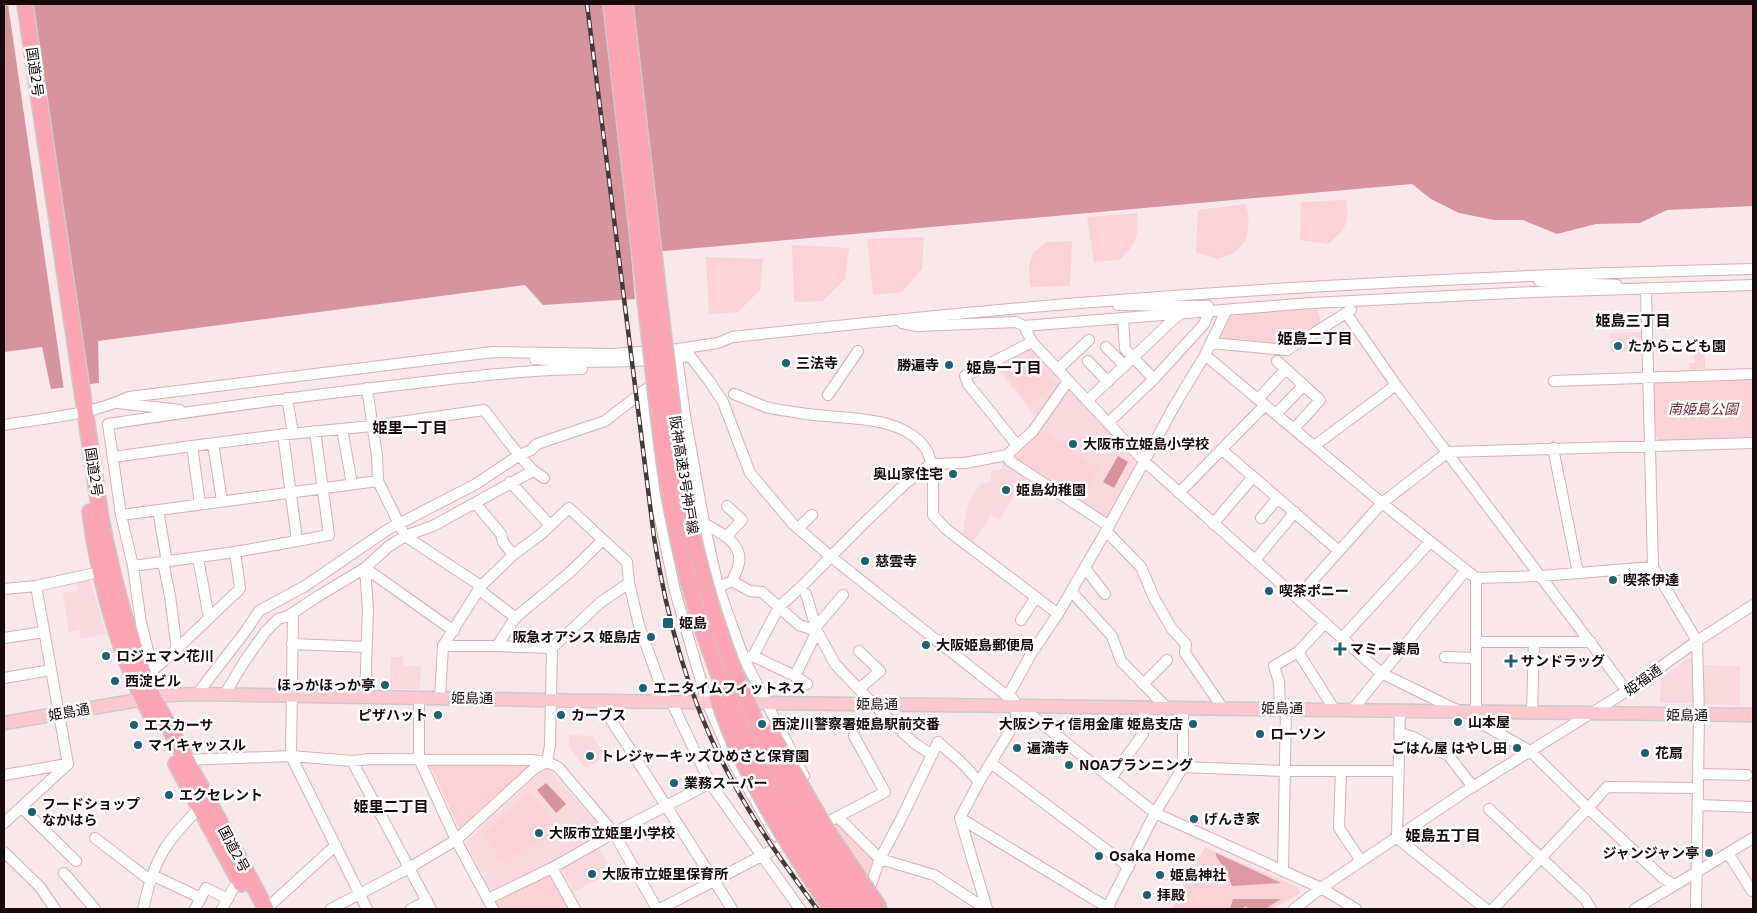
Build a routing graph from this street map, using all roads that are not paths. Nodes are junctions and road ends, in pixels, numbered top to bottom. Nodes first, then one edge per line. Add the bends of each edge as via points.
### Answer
1 (16, 4) edge
2 (25, 4) edge
3 (611, 4) edge
4 (625, 4) edge
5 (1753, 268) edge
6 (1516, 276) junction
7 (1753, 285) edge
8 (1646, 288) junction
9 (1104, 301) junction
10 (1364, 301) junction
11 (1226, 310) junction
12 (1209, 312) junction
13 (1346, 313) junction
14 (1179, 314) junction
15 (1122, 318) junction
16 (891, 320) junction
17 (1024, 326) junction
18 (1089, 340) dead end
19 (1032, 342) junction
20 (1211, 343) junction
21 (1106, 347) dead end
22 (858, 350) dead end
23 (493, 352) junction
24 (1205, 355) junction
25 (677, 357) junction
26 (1134, 358) junction
27 (1088, 361) dead end
28 (1277, 361) dead end
29 (1125, 366) junction
30 (591, 368) dead end
31 (1058, 369) junction
32 (1286, 369) junction
33 (1753, 374) edge
34 (1647, 378) junction
35 (1154, 379) junction
36 (1068, 381) junction
37 (1554, 381) dead end
38 (1108, 382) junction
39 (1304, 385) junction
40 (1396, 385) junction
41 (367, 388) junction
42 (643, 391) junction
43 (734, 394) dead end
44 (828, 395) dead end
45 (287, 398) junction
46 (1087, 401) junction
47 (117, 402) junction
48 (1262, 402) junction
49 (79, 408) junction
50 (192, 411) junction
51 (1276, 414) junction
52 (1108, 423) junction
53 (4, 425) edge
54 (372, 426) junction
55 (342, 429) junction
56 (1294, 429) junction
57 (315, 431) junction
58 (288, 434) junction
59 (1753, 443) edge
60 (213, 444) junction
61 (1017, 445) junction
62 (192, 446) junction
63 (1314, 446) junction
64 (1649, 446) junction
65 (1552, 448) junction
66 (1222, 450) junction
67 (1448, 452) junction
68 (1007, 455) junction
69 (518, 456) junction
70 (113, 457) junction
71 (1144, 461) junction
72 (931, 464) junction
73 (534, 471) junction
74 (544, 478) dead end
75 (1254, 478) junction
76 (378, 481) junction
77 (510, 482) junction
78 (352, 484) junction
79 (323, 489) junction
80 (290, 492) junction
81 (1179, 493) junction
82 (655, 496) junction
83 (1278, 498) junction
84 (222, 501) junction
85 (475, 503) junction
86 (200, 504) junction
87 (1382, 504) junction
88 (727, 506) dead end
89 (671, 509) junction
90 (158, 510) junction
91 (1295, 512) junction
92 (121, 515) junction
93 (812, 515) dead end
94 (1261, 518) dead end
95 (400, 523) junction
96 (704, 524) junction
97 (1214, 524) junction
98 (550, 525) junction
99 (798, 528) junction
100 (1108, 528) junction
101 (405, 536) junction
102 (726, 537) junction
103 (603, 540) junction
104 (297, 541) junction
105 (1430, 542) junction
106 (1340, 551) junction
107 (235, 552) junction
108 (513, 556) junction
109 (830, 556) junction
110 (198, 558) junction
111 (1255, 560) junction
112 (165, 562) junction
113 (133, 566) junction
114 (1653, 567) junction
115 (365, 568) junction
116 (1085, 568) junction
117 (1466, 570) junction
118 (100, 572) junction
119 (1578, 573) junction
120 (1541, 576) junction
121 (1476, 578) junction
122 (732, 581) junction
123 (629, 584) junction
124 (36, 586) junction
125 (718, 586) junction
126 (479, 588) junction
127 (4, 589) edge
128 (1071, 591) junction
129 (806, 594) dead end
130 (1105, 594) dead end
131 (843, 595) dead end
132 (1036, 597) junction
133 (1297, 598) junction
134 (1753, 605) edge
135 (779, 607) junction
136 (293, 613) junction
137 (681, 614) junction
138 (1058, 614) junction
139 (209, 618) junction
140 (516, 618) junction
141 (1020, 620) dead end
142 (1325, 622) junction
143 (817, 629) junction
144 (454, 631) junction
145 (44, 632) junction
146 (720, 633) junction
147 (4, 638) edge
148 (1342, 638) junction
149 (1697, 641) junction
150 (1477, 642) junction
151 (1534, 642) junction
152 (1591, 642) junction
153 (292, 644) junction
154 (443, 646) junction
155 (498, 646) junction
156 (367, 647) junction
157 (552, 648) junction
158 (177, 650) junction
159 (859, 651) dead end
160 (1298, 652) junction
161 (749, 657) junction
162 (1445, 657) dead end
163 (1476, 658) junction
164 (1167, 660) dead end
165 (51, 670) junction
166 (1381, 673) junction
167 (795, 676) junction
168 (4, 678) edge
169 (807, 684) dead end
170 (1143, 684) junction
171 (859, 689) junction
172 (1627, 691) junction
173 (197, 694) junction
174 (225, 694) junction
175 (291, 696) junction
176 (420, 697) junction
177 (148, 698) junction
178 (365, 698) junction
179 (440, 698) junction
180 (551, 700) junction
181 (599, 701) junction
182 (669, 701) junction
183 (707, 702) junction
184 (766, 702) junction
185 (873, 704) junction
186 (1017, 705) junction
187 (1144, 707) junction
188 (1166, 707) junction
189 (1183, 707) junction
190 (1222, 707) junction
191 (1283, 708) junction
192 (1334, 709) junction
193 (1353, 709) junction
194 (1400, 710) junction
195 (1457, 710) junction
196 (1476, 712) junction
197 (1532, 713) junction
198 (1591, 713) junction
199 (58, 714) junction
200 (1699, 715) junction
201 (1753, 715) edge
202 (4, 723) edge
203 (1400, 733) junction
204 (854, 736) dead end
205 (1530, 751) junction
206 (931, 754) junction
207 (291, 756) junction
208 (420, 759) junction
209 (186, 760) junction
210 (352, 761) junction
211 (547, 762) junction
212 (991, 762) junction
213 (68, 764) junction
214 (1183, 767) junction
215 (1284, 770) junction
216 (1341, 771) junction
217 (1399, 771) junction
218 (1698, 774) junction
219 (4, 775) edge
220 (1747, 775) dead end
221 (1111, 778) junction
222 (979, 782) junction
223 (710, 783) junction
224 (1473, 787) junction
225 (1698, 788) junction
226 (1698, 805) junction
227 (665, 806) junction
228 (20, 807) junction
229 (1753, 807) edge
230 (199, 808) junction
231 (1588, 808) junction
232 (1489, 809) dead end
233 (1155, 813) junction
234 (960, 818) junction
235 (833, 819) junction
236 (4, 823) edge
237 (614, 833) junction
238 (95, 838) dead end
239 (1397, 838) junction
240 (1753, 838) edge
241 (456, 840) junction
242 (336, 845) junction
243 (782, 846) junction
244 (4, 852) edge
245 (1728, 853) junction
246 (762, 856) junction
247 (1540, 858) junction
248 (880, 859) junction
249 (1361, 861) junction
250 (76, 862) dead end
251 (1129, 867) junction
252 (409, 868) junction
253 (552, 868) junction
254 (1283, 871) junction
255 (1698, 871) junction
256 (64, 873) dead end
257 (152, 878) junction
258 (712, 881) junction
259 (1674, 885) junction
260 (234, 887) dead end
261 (870, 887) junction
262 (1322, 888) junction
263 (1752, 891) edge
264 (359, 894) junction
265 (201, 898) junction
266 (228, 899) junction
267 (488, 899) junction
268 (429, 905) edge
269 (55, 909) edge
270 (96, 909) edge
271 (143, 909) edge
272 (195, 909) edge
273 (222, 909) edge
274 (255, 909) edge
275 (266, 909) edge
276 (331, 909) edge
277 (366, 909) edge
278 (411, 909) edge
279 (493, 909) edge
280 (575, 909) edge
281 (659, 909) edge
282 (732, 909) edge
283 (800, 909) edge
284 (831, 909) edge
285 (846, 909) edge
286 (864, 909) edge
287 (880, 909) edge
288 (888, 909) edge
289 (987, 909) edge
290 (1108, 909) edge
291 (1294, 909) edge
292 (1356, 909) edge
293 (1486, 909) edge
294 (1493, 909) edge
295 (1591, 909) edge
296 (1635, 909) edge
297 (1696, 909) edge

1 - 49 highway, 国道2号
2 - 49 highway, 国道2号
3 - 89 highway, 阪神高速3号神戸線, bridge
4 - 146 highway, 阪神高速3号神戸線, bridge via 680,462 696,551
5 - 6 street
6 - 8 street via 1538,281
6 - 9 street
7 - 8 street
8 - 10 street
8 - 34 street
9 - 11 street via 1121,306 1211,306 1225,307
9 - 16 street
10 - 11 street
10 - 13 street
11 - 12 street
11 - 20 street
12 - 14 street
12 - 35 street via 1204,324
13 - 20 street via 1286,350
13 - 40 street
14 - 15 street
14 - 26 street
15 - 17 street
15 - 26 street via 1125,349
16 - 17 street via 917,326 1016,322
16 - 23 street via 732,337 718,343 678,349 612,354
17 - 19 street
18 - 31 street
19 - 31 street
19 - 61 street via 964,376
20 - 24 street
21 - 29 street
22 - 44 street
23 - 25 street via 570,362
23 - 47 street via 129,397
24 - 48 street
24 - 71 street
25 - 42 street via 666,373
25 - 96 street
25 - 99 street via 690,356 710,382 723,402 750,473
26 - 29 street
26 - 35 street
27 - 38 street
28 - 32 street
29 - 38 street
30 - 41 street via 535,370
31 - 36 street
32 - 39 street
32 - 48 street
33 - 34 street
34 - 37 street
34 - 64 street
35 - 52 street
36 - 46 street
36 - 61 street via 1033,431
38 - 46 street
39 - 51 street
39 - 56 street via 1320,400
40 - 63 street
40 - 67 street
41 - 45 street
41 - 54 street
42 - 69 street via 606,421 537,444
42 - 82 street
43 - 72 street via 769,408 890,425 917,439
45 - 50 street
45 - 58 street
46 - 52 street
47 - 49 street
47 - 50 street
48 - 51 street
48 - 66 street
49 - 53 street
49 - 118 highway, 国道2号
49 - 177 highway, 国道2号 via 111,570
50 - 70 street via 108,424
51 - 56 street
52 - 71 street
54 - 55 street
54 - 69 street via 484,410
54 - 76 street
55 - 57 street
55 - 78 street
56 - 63 street
57 - 58 street
57 - 79 street
58 - 60 street
58 - 80 street
59 - 64 street
60 - 62 street
60 - 84 street
61 - 68 street
62 - 70 street
62 - 86 street
63 - 87 street
64 - 65 street
64 - 114 street
65 - 67 street
65 - 119 street
66 - 75 street
66 - 81 street
67 - 87 street
67 - 120 street
68 - 72 street via 965,463
68 - 100 street via 1010,461
69 - 73 street
69 - 95 street via 476,484
70 - 92 street
71 - 81 street
71 - 100 street
72 - 109 street via 906,483
72 - 132 street via 933,515
73 - 74 street
73 - 77 street
75 - 83 street
75 - 97 street
76 - 78 street
76 - 95 street
77 - 85 street
77 - 98 street
78 - 79 street
79 - 80 street
79 - 104 street via 329,536
80 - 84 street
80 - 104 street
81 - 97 street
82 - 96 street
82 - 137 street
83 - 91 street
83 - 94 street
84 - 86 street
85 - 101 street via 433,526
85 - 108 street via 501,534 502,542
86 - 90 street
87 - 105 street
87 - 106 street
88 - 102 street via 742,520
89 - 284 highway, bridge via 678,554 726,724 767,806
89 - 285 highway, 阪神高速3号神戸線, bridge via 705,637 739,726 791,824
90 - 92 street
90 - 112 street
91 - 106 street
91 - 111 street
92 - 113 street
93 - 99 street
95 - 101 street
95 - 173 street via 305,586 259,612
96 - 102 street
96 - 125 street
97 - 111 street
98 - 103 street via 569,508
98 - 108 street
99 - 109 street
100 - 116 street
100 - 190 street via 1141,567 1172,630 1186,644 1185,653
101 - 115 street
101 - 126 street
102 - 122 street via 734,542 739,556
103 - 123 street via 627,562
103 - 140 street
104 - 107 street
105 - 117 street
105 - 148 street
106 - 133 street
107 - 110 street
107 - 139 street via 240,588
108 - 126 street
109 - 135 street
109 - 186 street
110 - 112 street
110 - 139 street
111 - 133 street
112 - 113 street
112 - 158 street
113 - 158 street via 141,623 153,670
114 - 119 street
114 - 149 street
115 - 136 street
115 - 144 street
115 - 156 street
116 - 128 street
116 - 130 street
117 - 121 street
117 - 166 street
118 - 124 street
118 - 177 highway, 国道2号 via 124,656
119 - 120 street
120 - 121 street
120 - 152 street
121 - 150 street
122 - 125 street
122 - 135 street via 750,591 762,592
123 - 157 street via 601,602
123 - 182 street via 639,625
124 - 127 street
124 - 145 street
125 - 137 street
125 - 161 street
126 - 140 street
126 - 144 street
128 - 138 street
128 - 170 street via 1112,636 1121,661
129 - 143 street
131 - 143 street
132 - 138 street
132 - 141 street
133 - 142 street
134 - 149 street, 姫福通
135 - 143 street via 798,625
135 - 161 street
136 - 153 street
136 - 174 street via 278,619 266,631
137 - 183 street
138 - 186 street via 1009,694
139 - 158 street
140 - 155 street
142 - 148 street
142 - 160 street
143 - 167 street
143 - 171 street via 835,664
144 - 154 street
145 - 147 street
145 - 165 street
146 - 286 highway, 阪神高速3号神戸線, bridge via 756,724 780,773 813,833
146 - 287 highway, bridge via 768,730 828,832
148 - 166 street
149 - 172 street, 姫福通
149 - 200 street
150 - 151 street
150 - 163 street
151 - 152 street
151 - 197 street
152 - 172 street
153 - 156 street
153 - 175 street
154 - 155 street
154 - 179 street
155 - 157 street
156 - 178 street
157 - 180 street
159 - 171 street via 880,670
160 - 191 street via 1274,666 1280,682
160 - 192 street
161 - 167 street
161 - 184 street
162 - 163 street
163 - 196 street
164 - 170 street
165 - 168 street
165 - 199 street
166 - 193 street
166 - 195 street
167 - 169 street
170 - 188 street
171 - 185 street
172 - 198 street, 姫福通
173 - 174 main road, 姫島通
173 - 177 main road, 姫島通
174 - 175 main road, 姫島通
175 - 178 main road, 姫島通
175 - 207 street
176 - 178 main road, 姫島通
176 - 179 main road, 姫島通
176 - 208 street
177 - 199 main road, 姫島通
177 - 209 highway, 国道2号
177 - 230 highway, 国道2号
179 - 180 main road, 姫島通
180 - 181 main road, 姫島通
180 - 211 street
181 - 182 main road, 姫島通
181 - 227 street
182 - 183 main road, 姫島通
182 - 223 street
183 - 184 main road, 姫島通
183 - 243 street via 735,766
184 - 185 main road, 姫島通
184 - 235 street via 785,742
185 - 186 main road, 姫島通
185 - 206 street via 914,743
186 - 187 main road, 姫島通
186 - 212 street via 1016,721
186 - 221 street
187 - 188 main road, 姫島通
187 - 221 street via 1143,734
188 - 189 main road, 姫島通
189 - 190 main road, 姫島通
189 - 214 street
190 - 191 main road, 姫島通
191 - 192 main road, 姫島通
191 - 215 street
192 - 193 main road, 姫島通
193 - 194 main road, 姫島通
194 - 195 main road, 姫島通
194 - 203 street
195 - 196 main road, 姫島通
196 - 197 main road, 姫島通
196 - 205 street via 1484,725
197 - 198 main road, 姫島通
198 - 200 main road, 姫島通
198 - 205 street, 姫福通
199 - 202 main road, 姫島通
199 - 213 street
200 - 201 main road, 姫島通
200 - 218 street
203 - 217 street
203 - 224 street via 1449,756
204 - 235 street via 885,792
205 - 224 street, 姫福通
205 - 231 street
206 - 222 street via 938,742
206 - 248 street
207 - 209 street
207 - 210 street
207 - 242 street
208 - 210 street
208 - 211 street
208 - 241 street
209 - 275 highway, 国道2号
210 - 252 street
211 - 237 street via 558,767
211 - 241 street via 534,768
212 - 222 street
212 - 251 street
213 - 219 street
213 - 228 street
214 - 215 street
214 - 233 street
215 - 216 street
215 - 254 street
216 - 217 street
216 - 249 street via 1339,828
217 - 239 street
218 - 220 street
218 - 225 street
221 - 233 street
222 - 234 street
223 - 227 street
223 - 246 street
224 - 239 street, 姫福通
225 - 226 street
225 - 231 street via 1607,786
226 - 229 street
226 - 255 street
227 - 237 street
227 - 258 street
228 - 236 street
228 - 250 street
230 - 257 street via 164,850
230 - 274 highway, 国道2号
231 - 247 street
231 - 259 street
232 - 247 street
233 - 251 street
233 - 254 street
234 - 289 street
234 - 290 street
235 - 243 street
235 - 248 street
235 - 261 street via 830,829
237 - 253 street
237 - 281 street
238 - 257 street
239 - 249 street, 姫福通
239 - 293 street
240 - 245 street
241 - 252 street
241 - 267 street
242 - 264 street
242 - 275 street
243 - 246 street
244 - 269 street via 40,887
245 - 255 street
245 - 263 street
246 - 258 street
246 - 283 street
247 - 294 street
247 - 295 street via 1585,899
248 - 261 street
248 - 289 street via 934,875
249 - 262 street, 姫福通
251 - 290 street
252 - 264 street
252 - 268 street
253 - 267 street
253 - 280 street
254 - 262 street
255 - 259 street
255 - 297 street
256 - 270 street
257 - 265 street
257 - 271 street
258 - 281 street
258 - 282 street
259 - 296 street
260 - 266 street
261 - 288 street
262 - 291 street, 姫福通
262 - 292 street
264 - 276 street
264 - 277 street
265 - 266 street via 206,888
265 - 272 street
266 - 273 street
267 - 279 street
268 - 278 street

